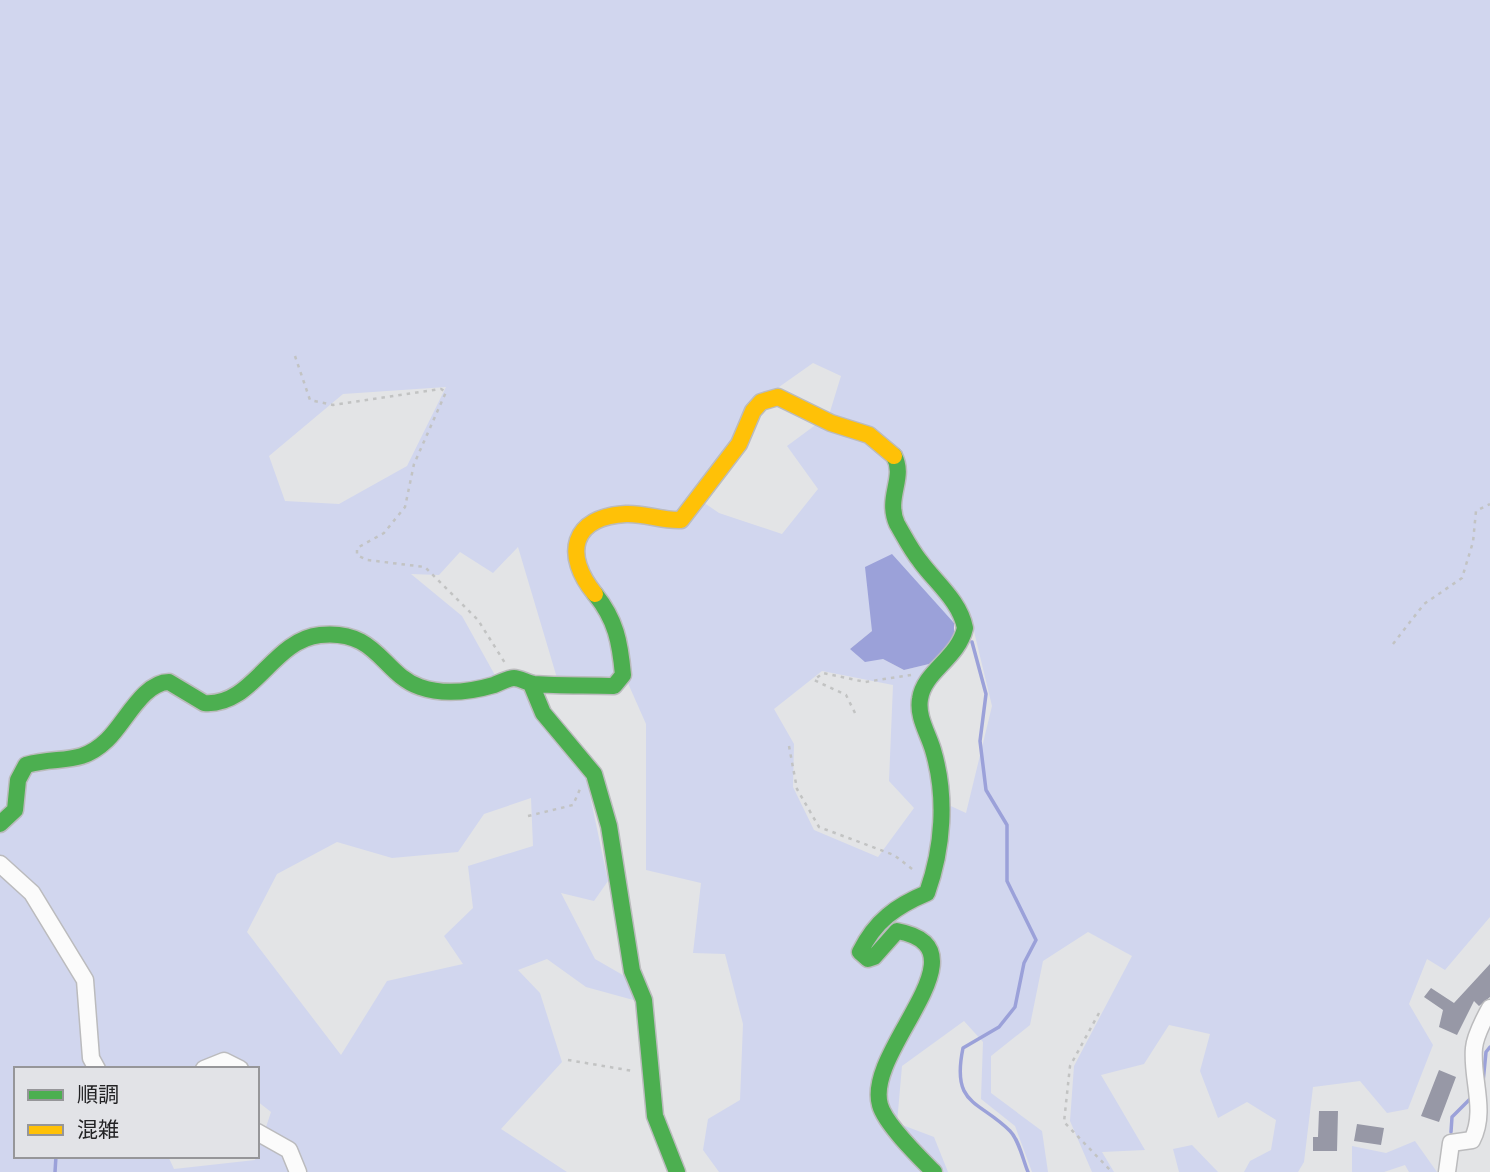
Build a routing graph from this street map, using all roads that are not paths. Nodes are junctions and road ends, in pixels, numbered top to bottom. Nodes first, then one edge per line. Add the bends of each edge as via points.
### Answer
1 (531, 684) junction
2 (0, 824) edge
3 (0, 864) edge
4 (1490, 1008) edge
5 (96, 1067) edge
6 (209, 1067) edge
7 (236, 1067) edge
8 (259, 1133) edge
9 (298, 1172) edge
10 (677, 1172) edge
11 (934, 1172) edge
12 (1447, 1172) edge

1 - 2 street via 514,678 487,689 432,690 408,683 377,649 352,637 317,635 293,643 236,694 213,704 173,682 160,680 99,749 77,760 41,760 26,765 18,780 18,806 9,820
1 - 10 street via 543,713 590,766 609,826 632,971 644,1000 655,1116
1 - 11 street via 614,686 624,675 614,619 581,577 573,550 580,532 621,514 681,520 739,444 761,402 778,397 823,420 866,432 894,455 899,467 891,505 919,564 961,614 965,628 952,659 928,680 919,699 935,757 943,841 935,876 927,893 899,904 869,930 860,952 868,959 874,957 897,931 915,933 932,951 934,966 895,1041 879,1085 887,1121
3 - 5 street via 32,893 85,981 91,1058
4 - 12 street via 1474,1047 1478,1129 1472,1140 1451,1143
6 - 7 street via 223,1061
8 - 9 street via 289,1150

